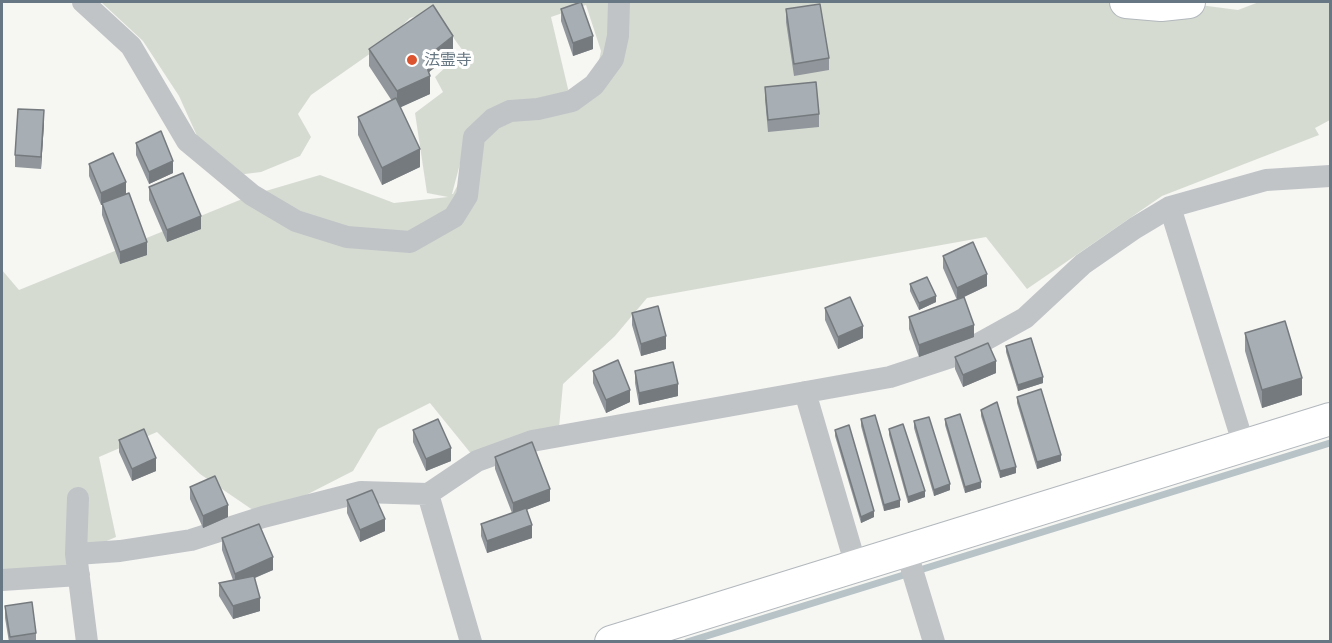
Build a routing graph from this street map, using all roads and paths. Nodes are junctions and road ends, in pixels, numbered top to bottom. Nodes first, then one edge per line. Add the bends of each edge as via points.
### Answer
1 (82, 2) edge
2 (619, 2) edge
3 (1125, 2) edge
4 (1189, 2) edge
5 (1330, 176) edge
6 (1170, 207) junction
7 (805, 392) junction
8 (1330, 419) edge
9 (1244, 446) junction
10 (428, 494) junction
11 (78, 498) dead end
12 (906, 550) junction
13 (77, 564) junction
14 (856, 566) junction
15 (2, 579) edge
16 (87, 642) edge
17 (471, 642) edge
18 (610, 642) edge
19 (934, 642) edge

1 - 2 street via 131,46 187,141 252,195 296,221 347,237 410,242 454,217 467,196 474,137 493,119 510,111 572,101 594,85 613,59
3 - 4 street
5 - 6 street via 1266,180
6 - 7 street via 1083,264 1025,318 960,354 890,377
6 - 9 street
7 - 10 street via 532,441 477,461
7 - 14 street
8 - 9 street
9 - 12 street
10 - 13 street via 362,492 191,540 120,551
10 - 17 street
11 - 13 street
12 - 14 street
12 - 19 street
13 - 15 street
13 - 16 street
14 - 18 street

